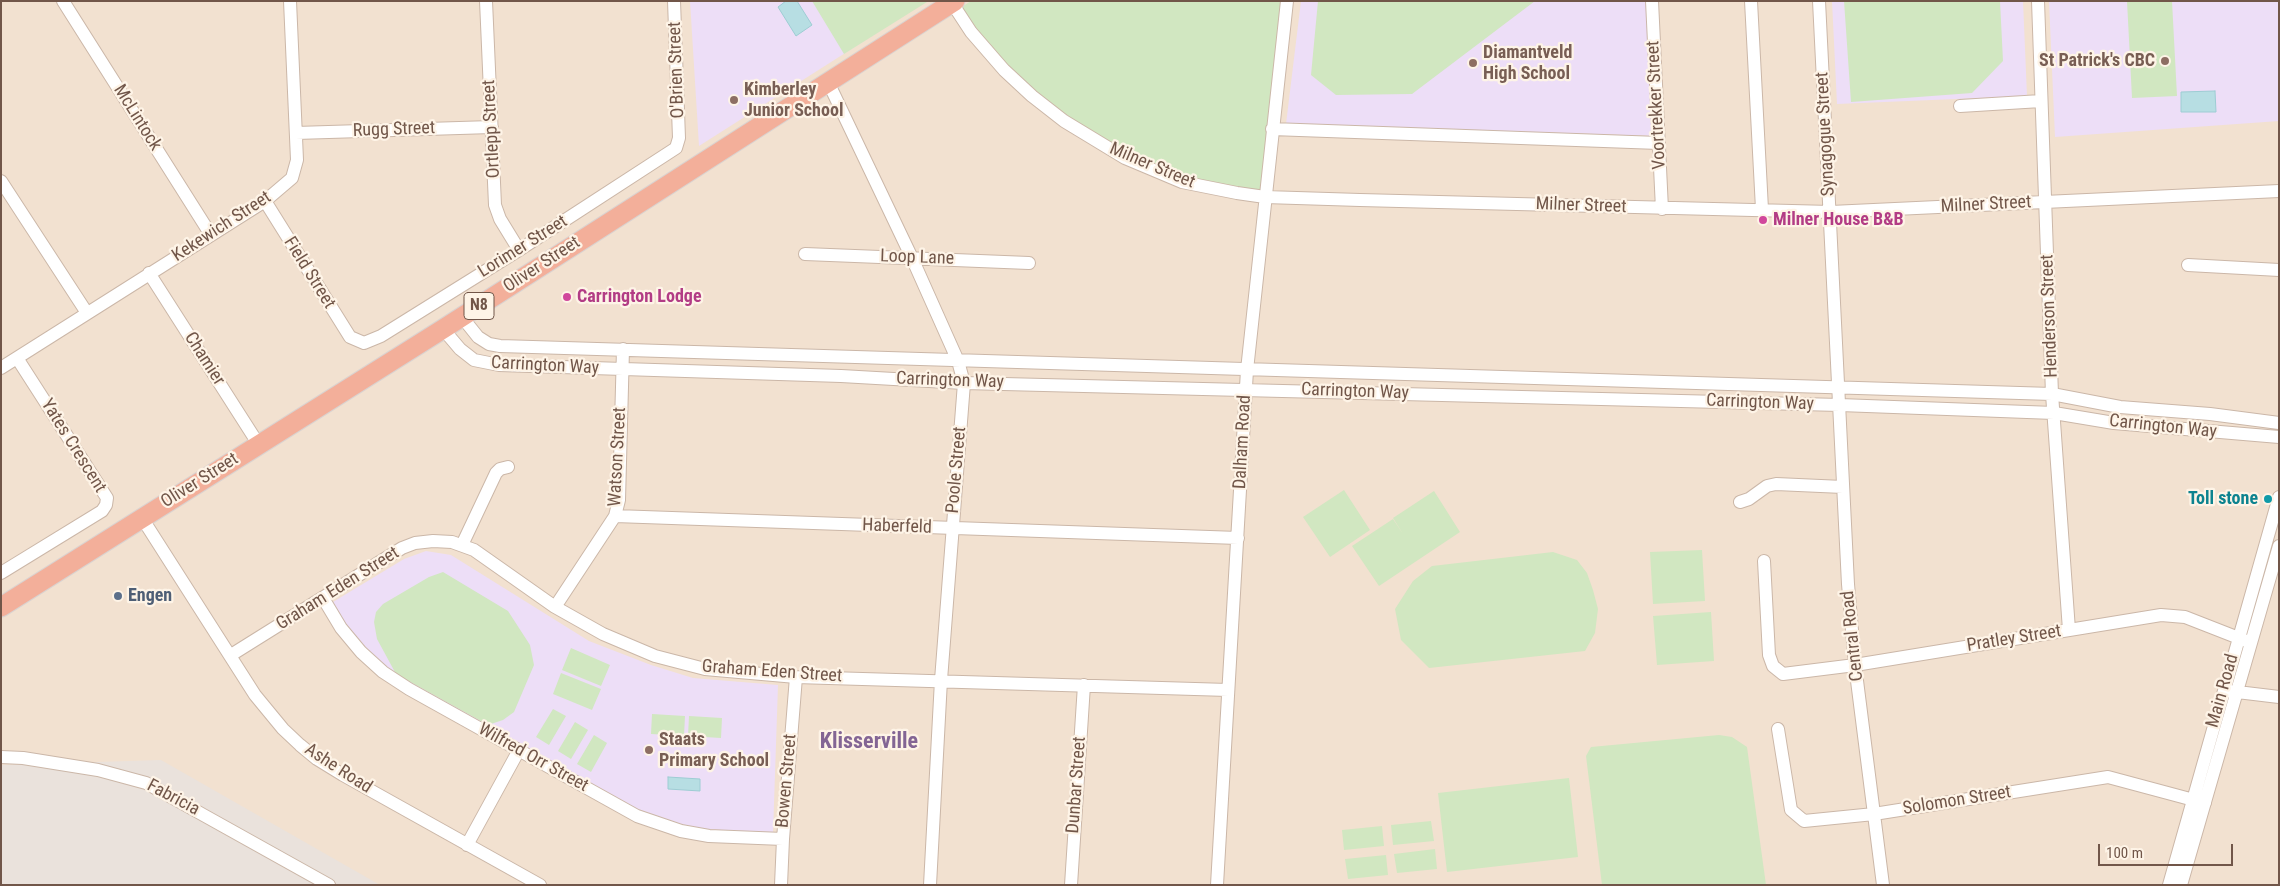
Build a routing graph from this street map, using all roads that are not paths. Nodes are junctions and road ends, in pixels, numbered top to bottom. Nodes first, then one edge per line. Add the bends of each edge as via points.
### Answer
1 (63, 1) edge
2 (290, 1) edge
3 (486, 1) edge
4 (674, 1) edge
5 (1287, 1) edge
6 (1652, 1) edge
7 (1752, 1) edge
8 (1819, 1) edge
9 (2038, 1) edge
10 (954, 2) edge
11 (829, 84) junction
12 (2041, 101) junction
13 (1960, 106) dead end
14 (492, 128) junction
15 (1272, 130) junction
16 (296, 133) junction
17 (679, 138) joint
18 (1659, 143) junction
19 (1, 181) edge
20 (2279, 191) edge
21 (1265, 197) junction
22 (265, 201) junction
23 (2046, 202) junction
24 (1662, 209) junction
25 (1762, 209) junction
26 (1831, 212) junction
27 (211, 235) junction
28 (519, 250) junction
29 (804, 254) dead end
30 (912, 258) junction
31 (1028, 263) dead end
32 (2188, 265) dead end
33 (2279, 270) edge
34 (149, 273) junction
35 (87, 313) junction
36 (462, 317) junction
37 (443, 329) junction
38 (357, 342) joint
39 (623, 349) junction
40 (17, 358) junction
41 (958, 360) junction
42 (1, 368) edge
43 (621, 369) junction
44 (1247, 370) junction
45 (964, 383) junction
46 (1839, 386) junction
47 (1247, 390) junction
48 (2052, 394) junction
49 (1840, 405) junction
50 (2054, 413) junction
51 (2279, 423) edge
52 (2279, 437) edge
53 (258, 445) junction
54 (508, 468) dead end
55 (1843, 487) junction
56 (2279, 497) edge
57 (1740, 502) dead end
58 (615, 516) junction
59 (142, 518) junction
60 (952, 529) junction
61 (1238, 538) junction
62 (462, 545) junction
63 (2279, 546) edge
64 (1764, 561) dead end
65 (1, 573) edge
66 (323, 598) junction
67 (1, 607) edge
68 (555, 607) junction
69 (2069, 630) junction
70 (2244, 640) junction
71 (231, 655) junction
72 (1856, 665) junction
73 (796, 677) junction
74 (941, 680) junction
75 (1084, 685) junction
76 (1228, 690) junction
77 (2222, 691) junction
78 (2236, 692) junction
79 (2279, 697) edge
80 (1778, 728) dead end
81 (519, 750) junction
82 (1, 757) edge
83 (2199, 802) junction
84 (1874, 814) junction
85 (783, 839) junction
86 (467, 845) junction
87 (329, 885) edge
88 (540, 885) edge
89 (781, 885) edge
90 (930, 885) edge
91 (1071, 885) edge
92 (1217, 885) edge
93 (1883, 885) edge
94 (2169, 885) edge
95 (2181, 885) edge

1 - 27 street, McLintock
2 - 16 street, Kekewich Street
3 - 14 street, Ortlepp Street
4 - 17 street, O'Brien Street
5 - 15 street, Dalham Road
6 - 18 street, Voortrekker Street
7 - 25 street
8 - 26 street, Synagogue Street
9 - 12 street, Henderson Street
10 - 11 highway, Oliver Street / N8
10 - 21 street, Milner Street via 971,32 1004,70 1032,96 1091,139 1125,158 1182,182
11 - 30 street, Poole Street
11 - 36 highway, Oliver Street / N8
12 - 13 street
12 - 23 street, Henderson Street
14 - 16 street, Rugg Street
14 - 28 street, Ortlepp Street via 495,205
15 - 18 street
15 - 21 street, Dalham Road
16 - 22 street, Kekewich Street via 297,160 292,178
17 - 28 street, Lorimer Street via 676,148 670,153
18 - 24 street, Voortrekker Street
19 - 35 street
20 - 23 street, Milner Street
21 - 24 street, Milner Street
21 - 44 street, Dalham Road
22 - 27 street, Kekewich Street
22 - 38 street, Field Street via 345,332
23 - 26 street, Milner Street
23 - 48 street, Henderson Street
24 - 25 street, Milner Street
25 - 26 street, Milner Street
26 - 46 street, Synagogue Street
27 - 34 street, Kekewich Street
28 - 38 street, Lorimer Street via 381,336 364,343
29 - 30 street, Loop Lane
30 - 31 street, Loop Lane
30 - 41 street, Poole Street
32 - 33 street
34 - 35 street, Kekewich Street
34 - 53 street, Chamier
35 - 40 street, Kekewich Street
36 - 37 highway, Oliver Street / N8
36 - 39 street, Carrington Way via 478,337 489,344
37 - 43 street, Carrington Way via 467,356 488,364
37 - 53 highway, Oliver Street / N8
39 - 41 street, Carrington Way
39 - 43 street, Watson Street
40 - 42 street, Kekewich Street
40 - 65 street, Yates Crescent via 107,498 102,511
41 - 44 street, Carrington Way
41 - 45 street, Poole Street
43 - 45 street, Carrington Way
43 - 58 street, Watson Street via 619,500
44 - 46 street, Carrington Way
44 - 47 street, Dalham Road
45 - 47 street, Carrington Way
45 - 60 street, Poole Street
46 - 48 street, Carrington Way
46 - 49 street, Central Road
47 - 49 street, Carrington Way
47 - 61 street, Dalham Road
48 - 50 street, Henderson Street
48 - 51 street, Carrington Way via 2120,407
49 - 50 street, Carrington Way
49 - 55 street, Central Road
50 - 52 street, Carrington Way via 2114,423
50 - 69 street, Henderson Street
53 - 59 highway, Oliver Street / N8
54 - 62 street via 496,473
55 - 57 street via 1776,484
55 - 72 street, Central Road
56 - 70 street, Main Road
58 - 60 street, Haberfeld
58 - 68 street, Watson Street
59 - 67 highway, Oliver Street / N8
59 - 71 street, Ashe Road
60 - 61 street, Haberfeld
60 - 74 street, Poole Street
61 - 76 street, Dalham Road
62 - 66 street, Graham Eden Street via 432,541 402,548
62 - 68 street, Graham Eden Street
63 - 70 street, Main Road
64 - 72 street, Pratley Street via 1769,655 1777,670 1782,674
66 - 71 street, Graham Eden Street
66 - 81 street, Wilfred Orr Street via 360,652 383,672
68 - 73 street, Graham Eden Street via 603,634 655,656 705,669
69 - 70 street, Pratley Street via 2161,615 2185,617
69 - 72 street, Pratley Street
70 - 77 street, Main Road
70 - 78 street, Main Road
71 - 86 street, Ashe Road via 267,711 317,759
72 - 84 street, Central Road
73 - 74 street, Graham Eden Street
73 - 85 street, Bowen Street
74 - 75 street, Graham Eden Street
74 - 90 street, Poole Street
75 - 76 street, Graham Eden Street
75 - 91 street, Dunbar Street
76 - 92 street, Dalham Road
77 - 78 street
77 - 83 street, Main Road
78 - 79 street
78 - 83 street, Main Road
80 - 84 street, Solomon Street via 1791,810 1799,818 1811,821
81 - 85 street, Wilfred Orr Street via 653,822 710,836
81 - 86 street
82 - 87 street, Fabricia via 98,770 146,783
83 - 84 street, Solomon Street via 2108,777
83 - 94 street, Main Road
83 - 95 street, Main Road
84 - 93 street, Central Road
85 - 89 street, Bowen Street
86 - 88 street, Ashe Road

